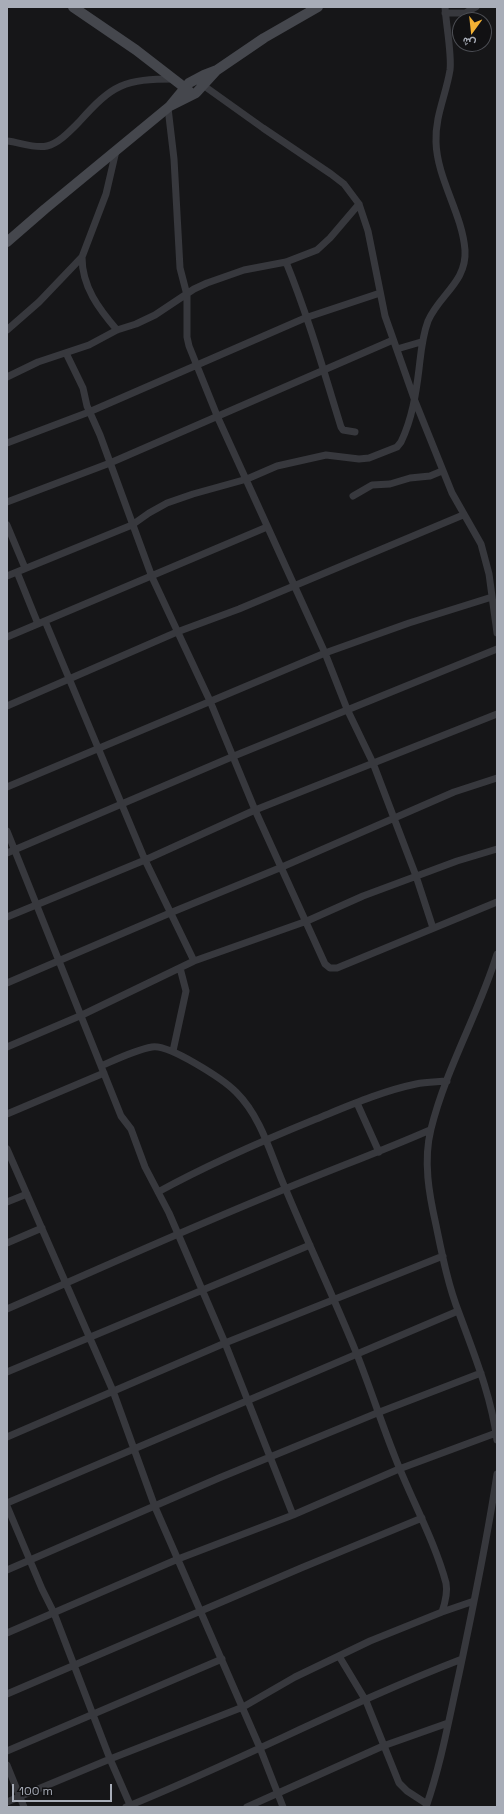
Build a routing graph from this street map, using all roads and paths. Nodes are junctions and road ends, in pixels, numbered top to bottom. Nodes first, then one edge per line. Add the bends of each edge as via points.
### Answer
1 (73, 7) edge
2 (318, 7) edge
3 (476, 7) edge
4 (445, 10) edge
5 (217, 70) junction
6 (176, 79) junction
7 (196, 79) junction
8 (204, 86) junction
9 (185, 87) junction
10 (194, 95) junction
11 (169, 107) junction
12 (7, 141) edge
13 (116, 151) junction
14 (359, 204) junction
15 (7, 242) edge
16 (82, 257) junction
17 (286, 262) junction
18 (380, 293) junction
19 (187, 295) junction
20 (305, 318) junction
21 (7, 330) edge
22 (117, 330) junction
23 (393, 340) junction
24 (422, 342) junction
25 (397, 349) junction
26 (66, 353) junction
27 (196, 366) junction
28 (324, 370) junction
29 (7, 377) edge
30 (415, 401) junction
31 (89, 412) junction
32 (218, 418) junction
33 (355, 432) dead end
34 (7, 443) edge
35 (110, 463) junction
36 (442, 471) junction
37 (247, 479) junction
38 (353, 496) dead end
39 (7, 502) edge
40 (463, 515) junction
41 (7, 525) edge
42 (132, 525) junction
43 (267, 527) junction
44 (25, 568) junction
45 (17, 572) junction
46 (7, 576) edge
47 (152, 577) junction
48 (295, 586) junction
49 (492, 597) junction
50 (42, 622) junction
51 (177, 632) junction
52 (497, 633) edge
53 (7, 637) edge
54 (497, 649) edge
55 (325, 653) junction
56 (70, 680) junction
57 (210, 702) junction
58 (7, 706) edge
59 (347, 709) junction
60 (497, 714) edge
61 (97, 748) junction
62 (234, 756) junction
63 (373, 763) junction
64 (497, 778) edge
65 (7, 787) edge
66 (122, 805) junction
67 (256, 810) junction
68 (395, 819) junction
69 (7, 831) edge
70 (14, 850) junction
71 (497, 850) edge
72 (7, 853) edge
73 (145, 860) junction
74 (282, 867) junction
75 (416, 876) junction
76 (497, 902) edge
77 (36, 905) junction
78 (170, 913) junction
79 (7, 917) edge
80 (307, 921) junction
81 (433, 928) junction
82 (497, 954) edge
83 (59, 961) junction
84 (194, 961) junction
85 (180, 968) junction
86 (7, 983) edge
87 (82, 1015) junction
88 (7, 1047) edge
89 (173, 1052) junction
90 (102, 1069) junction
91 (447, 1081) junction
92 (357, 1103) junction
93 (7, 1114) edge
94 (430, 1130) junction
95 (266, 1139) junction
96 (7, 1149) edge
97 (379, 1152) junction
98 (285, 1189) junction
99 (158, 1192) junction
100 (27, 1194) junction
101 (7, 1202) edge
102 (42, 1228) junction
103 (178, 1234) junction
104 (7, 1243) edge
105 (310, 1245) junction
106 (443, 1256) junction
107 (66, 1283) junction
108 (202, 1291) junction
109 (334, 1300) junction
110 (7, 1309) edge
111 (458, 1311) junction
112 (90, 1337) junction
113 (225, 1343) junction
114 (357, 1355) junction
115 (7, 1372) edge
116 (481, 1373) junction
117 (113, 1391) junction
118 (248, 1400) junction
119 (377, 1413) junction
120 (497, 1436) edge
121 (7, 1437) edge
122 (134, 1449) junction
123 (270, 1457) junction
124 (399, 1469) junction
125 (497, 1474) edge
126 (7, 1503) edge
127 (7, 1506) edge
128 (155, 1507) junction
129 (293, 1515) junction
130 (422, 1518) junction
131 (178, 1560) junction
132 (30, 1561) junction
133 (7, 1570) edge
134 (474, 1601) junction
135 (201, 1612) junction
136 (442, 1612) junction
137 (54, 1613) junction
138 (7, 1632) edge
139 (339, 1656) junction
140 (222, 1659) junction
141 (462, 1659) junction
142 (73, 1665) junction
143 (7, 1694) edge
144 (366, 1701) junction
145 (243, 1708) junction
146 (92, 1714) junction
147 (448, 1723) junction
148 (383, 1746) junction
149 (260, 1748) junction
150 (7, 1751) edge
151 (110, 1759) junction
152 (7, 1765) edge
153 (278, 1793) junction
154 (20, 1796) junction
155 (7, 1802) edge
156 (427, 1805) edge
157 (24, 1807) edge
158 (129, 1807) edge
159 (247, 1807) edge
160 (283, 1807) edge

1 - 6 main road
2 - 5 main road via 264,38
3 - 4 street via 465,13
4 - 24 street via 450,71 438,115 436,142 438,159 465,251 456,284 429,320
5 - 7 main road
5 - 8 main road
6 - 9 main road
6 - 12 street via 141,80 118,87 103,97 63,137 46,146
7 - 8 street
7 - 9 main road
8 - 10 main road
8 - 14 street via 331,174 344,184
9 - 10 main road
9 - 11 main road
10 - 11 main road
11 - 13 main road
11 - 19 street via 180,268
13 - 15 main road
13 - 16 street via 106,194
14 - 17 street via 325,244 317,250
14 - 18 street via 368,231
16 - 21 street via 39,302
16 - 22 street via 83,272 92,297
17 - 19 street via 227,275 194,289
17 - 20 street via 301,299
18 - 20 street
18 - 23 street
19 - 22 street via 154,315
19 - 27 street via 186,337
20 - 27 street
20 - 28 street
22 - 26 street via 89,345
23 - 25 street
23 - 28 street
24 - 25 street
24 - 30 street
25 - 30 street
26 - 29 street via 38,362
26 - 31 street via 83,388
27 - 31 street
27 - 32 street
28 - 32 street
28 - 33 street via 341,427 343,430
30 - 36 street
30 - 37 street via 403,438 397,447 363,459 326,455 277,466
31 - 34 street
31 - 35 street
32 - 35 street
32 - 37 street
35 - 39 street
35 - 42 street
36 - 38 street via 430,476 372,486
36 - 40 street
37 - 42 street via 167,503
37 - 43 street
40 - 48 street
40 - 49 street via 481,544
41 - 44 street
42 - 44 street
42 - 47 street
43 - 47 street
43 - 48 street
44 - 45 street
45 - 46 street
45 - 50 street
47 - 50 street
47 - 51 street
48 - 51 street
48 - 55 street
49 - 52 street
49 - 55 street
50 - 53 street
50 - 56 street
51 - 56 street
51 - 57 street
54 - 59 street
55 - 57 street
55 - 59 street
56 - 58 street
56 - 61 street
57 - 61 street
57 - 62 street
59 - 62 street
59 - 63 street
60 - 63 street
61 - 65 street
61 - 66 street
62 - 66 street
62 - 67 street
63 - 67 street
63 - 68 street
64 - 68 street via 454,792
66 - 70 street
66 - 73 street
67 - 73 street
67 - 74 street
68 - 74 street
68 - 75 street
69 - 70 street
70 - 72 street
70 - 77 street
71 - 75 street
73 - 77 street
73 - 78 street
74 - 78 street
74 - 80 street
75 - 80 street
75 - 81 street
76 - 81 street
77 - 79 street
77 - 83 street
78 - 83 street
78 - 84 street
80 - 81 street via 325,964 330,968 338,968
80 - 84 street
82 - 91 street
83 - 86 street
83 - 87 street
84 - 85 street
85 - 87 street
85 - 89 street via 186,991
87 - 88 street
87 - 90 street
89 - 90 street via 152,1046
89 - 95 street via 213,1074 234,1090 247,1105
90 - 93 street
90 - 99 street via 121,1116 131,1129 145,1167
91 - 92 street via 417,1084
91 - 94 street
92 - 95 street
92 - 97 street
94 - 97 street
94 - 106 street via 429,1194
95 - 98 street
95 - 99 street
96 - 100 street
97 - 98 street
98 - 103 street
98 - 105 street
99 - 103 street
100 - 101 street
100 - 102 street
102 - 104 street
102 - 107 street
103 - 107 street
103 - 108 street
105 - 108 street
105 - 109 street
106 - 109 street
106 - 111 street
107 - 110 street
107 - 112 street
108 - 112 street
108 - 113 street
109 - 113 street
109 - 114 street
111 - 114 street
111 - 116 street
112 - 115 street
112 - 117 street
113 - 117 street
113 - 118 street
114 - 118 street
114 - 119 street
116 - 119 street
116 - 120 street
117 - 121 street
117 - 122 street
118 - 122 street
118 - 123 street
119 - 123 street
119 - 124 street
120 - 124 street
122 - 126 street
122 - 128 street
123 - 128 street
123 - 129 street
124 - 129 street
124 - 130 street
125 - 134 street via 488,1535
127 - 132 street
128 - 131 street
128 - 132 street
129 - 131 street
130 - 135 street
130 - 136 street via 446,1586
131 - 135 street
131 - 137 street
132 - 133 street
132 - 137 street
134 - 136 street
134 - 141 street
135 - 140 street
135 - 142 street
136 - 139 street
137 - 138 street
137 - 142 street
139 - 144 street
139 - 145 street via 295,1677
140 - 145 street
140 - 146 street
141 - 144 street via 404,1682
141 - 147 street
142 - 143 street
142 - 146 street
144 - 148 street
144 - 149 street
145 - 149 street
145 - 151 street
146 - 150 street
146 - 151 street
147 - 148 street
147 - 156 street via 436,1778
148 - 153 street
148 - 156 street via 399,1783
149 - 153 street
149 - 158 street
151 - 154 street
151 - 158 street
152 - 154 street
153 - 159 street
153 - 160 street
154 - 155 street
154 - 157 street

